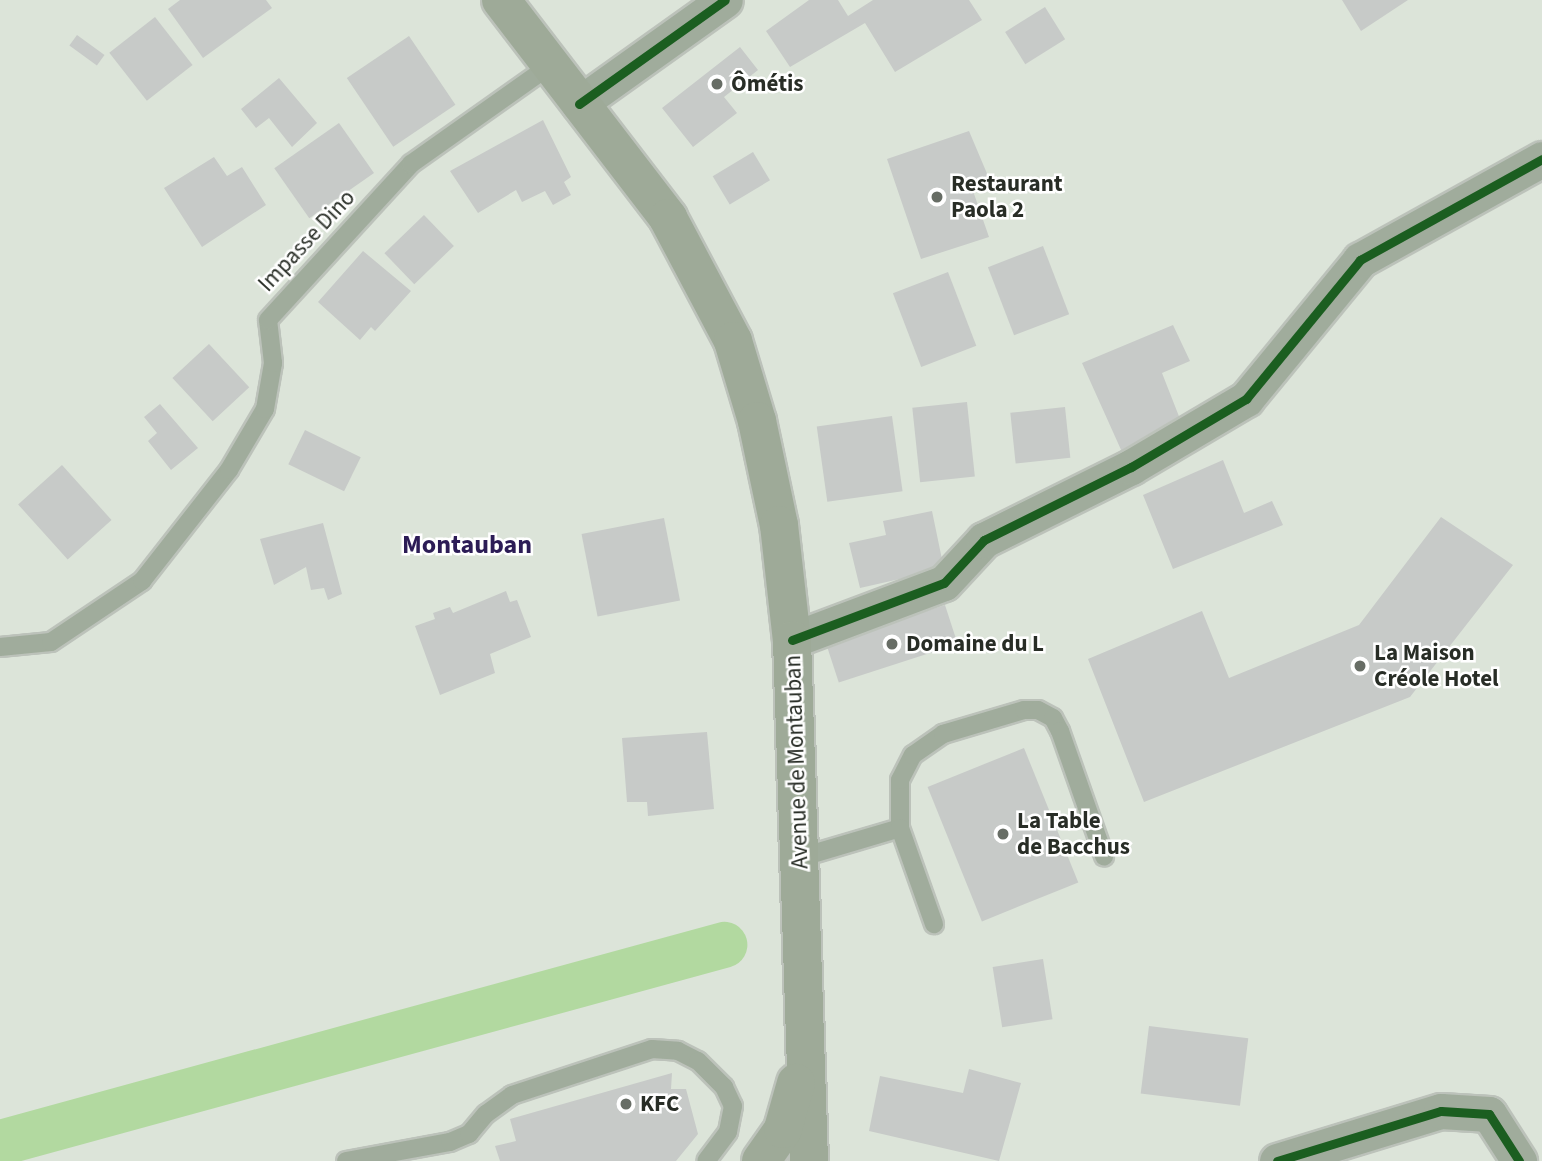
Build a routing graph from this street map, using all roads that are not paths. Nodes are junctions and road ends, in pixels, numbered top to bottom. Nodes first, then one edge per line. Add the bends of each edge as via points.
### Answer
1 (501, 0) edge
2 (725, 0) edge
3 (548, 67) junction
4 (579, 104) junction
5 (1542, 159) edge
6 (792, 640) junction
7 (0, 648) edge
8 (900, 828) junction
9 (1104, 856) dead end
10 (802, 858) junction
11 (934, 924) dead end
12 (803, 1057) junction
13 (355, 1160) edge
14 (706, 1161) edge
15 (761, 1161) edge
16 (809, 1161) edge
17 (1277, 1161) edge
18 (1519, 1161) edge

1 - 3 main road, Avenue de Montauban
2 - 4 street
3 - 4 main road, Avenue de Montauban
3 - 7 lane, Impasse Dino via 411,164 268,320 273,363 265,409 229,470 142,581 51,642
4 - 6 main road, Avenue de Montauban via 668,218 733,341 757,421 779,525
5 - 6 street via 1360,260 1246,400 1131,467 984,540 944,583
6 - 10 main road, Avenue de Montauban
8 - 9 lane via 900,780 913,755 943,734 1024,709 1038,710 1053,718 1060,731
8 - 10 lane
8 - 11 lane
10 - 12 main road, Avenue de Montauban
12 - 15 main road, Avenue de Montauban via 783,1129
12 - 16 main road, Avenue de Montauban
13 - 14 lane via 450,1142 469,1134 512,1095 652,1049 678,1051 698,1061 724,1087 733,1106 728,1132
17 - 18 street via 1441,1111 1489,1114

